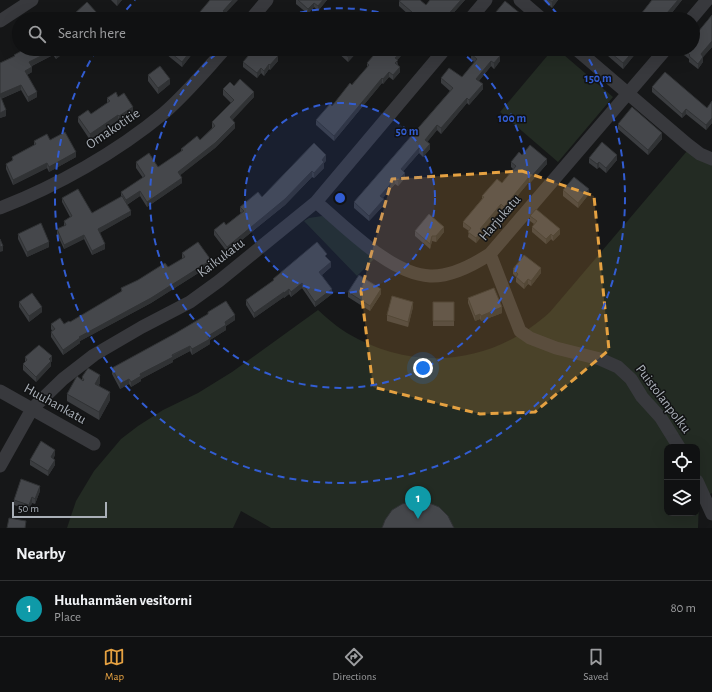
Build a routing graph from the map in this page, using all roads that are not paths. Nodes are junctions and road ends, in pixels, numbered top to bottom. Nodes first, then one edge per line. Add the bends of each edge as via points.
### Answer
1 (32, 0) edge
2 (267, 0) edge
3 (486, 0) edge
4 (520, 0) edge
5 (707, 0) edge
6 (14, 12) edge
7 (257, 12) edge
8 (476, 12) edge
9 (534, 12) edge
10 (697, 12) edge
11 (12, 13) edge
12 (0, 21) edge
13 (219, 56) edge
14 (439, 56) edge
15 (584, 56) edge
16 (660, 56) edge
17 (628, 94) junction
18 (712, 159) edge
19 (316, 202) junction
20 (0, 208) edge
21 (490, 254) junction
22 (0, 391) edge
23 (32, 409) junction
24 (94, 444) dead end
25 (677, 444) edge
26 (0, 466) edge
27 (700, 488) edge
28 (712, 514) edge

1 - 6 street
2 - 7 street
3 - 8 street
4 - 9 street
5 - 10 street
11 - 12 street
13 - 20 street, Omakotitie via 191,88 134,136 67,176
14 - 19 street, Kaikukatu
15 - 17 street
16 - 17 street, Harjukatu
17 - 18 street via 686,144
17 - 21 street, Harjukatu
19 - 21 street, Harjukatu via 378,254 397,267 419,275 444,275 476,264
19 - 23 street, Kaikukatu via 190,302 94,355 63,379
21 - 25 street, Puistolanpolku via 520,331 530,338 556,348 600,359 618,367 631,379 642,397 661,418
22 - 23 street, Huuhankatu
23 - 24 street, Huuhankatu
23 - 26 street, Kaikukatu
27 - 28 street

